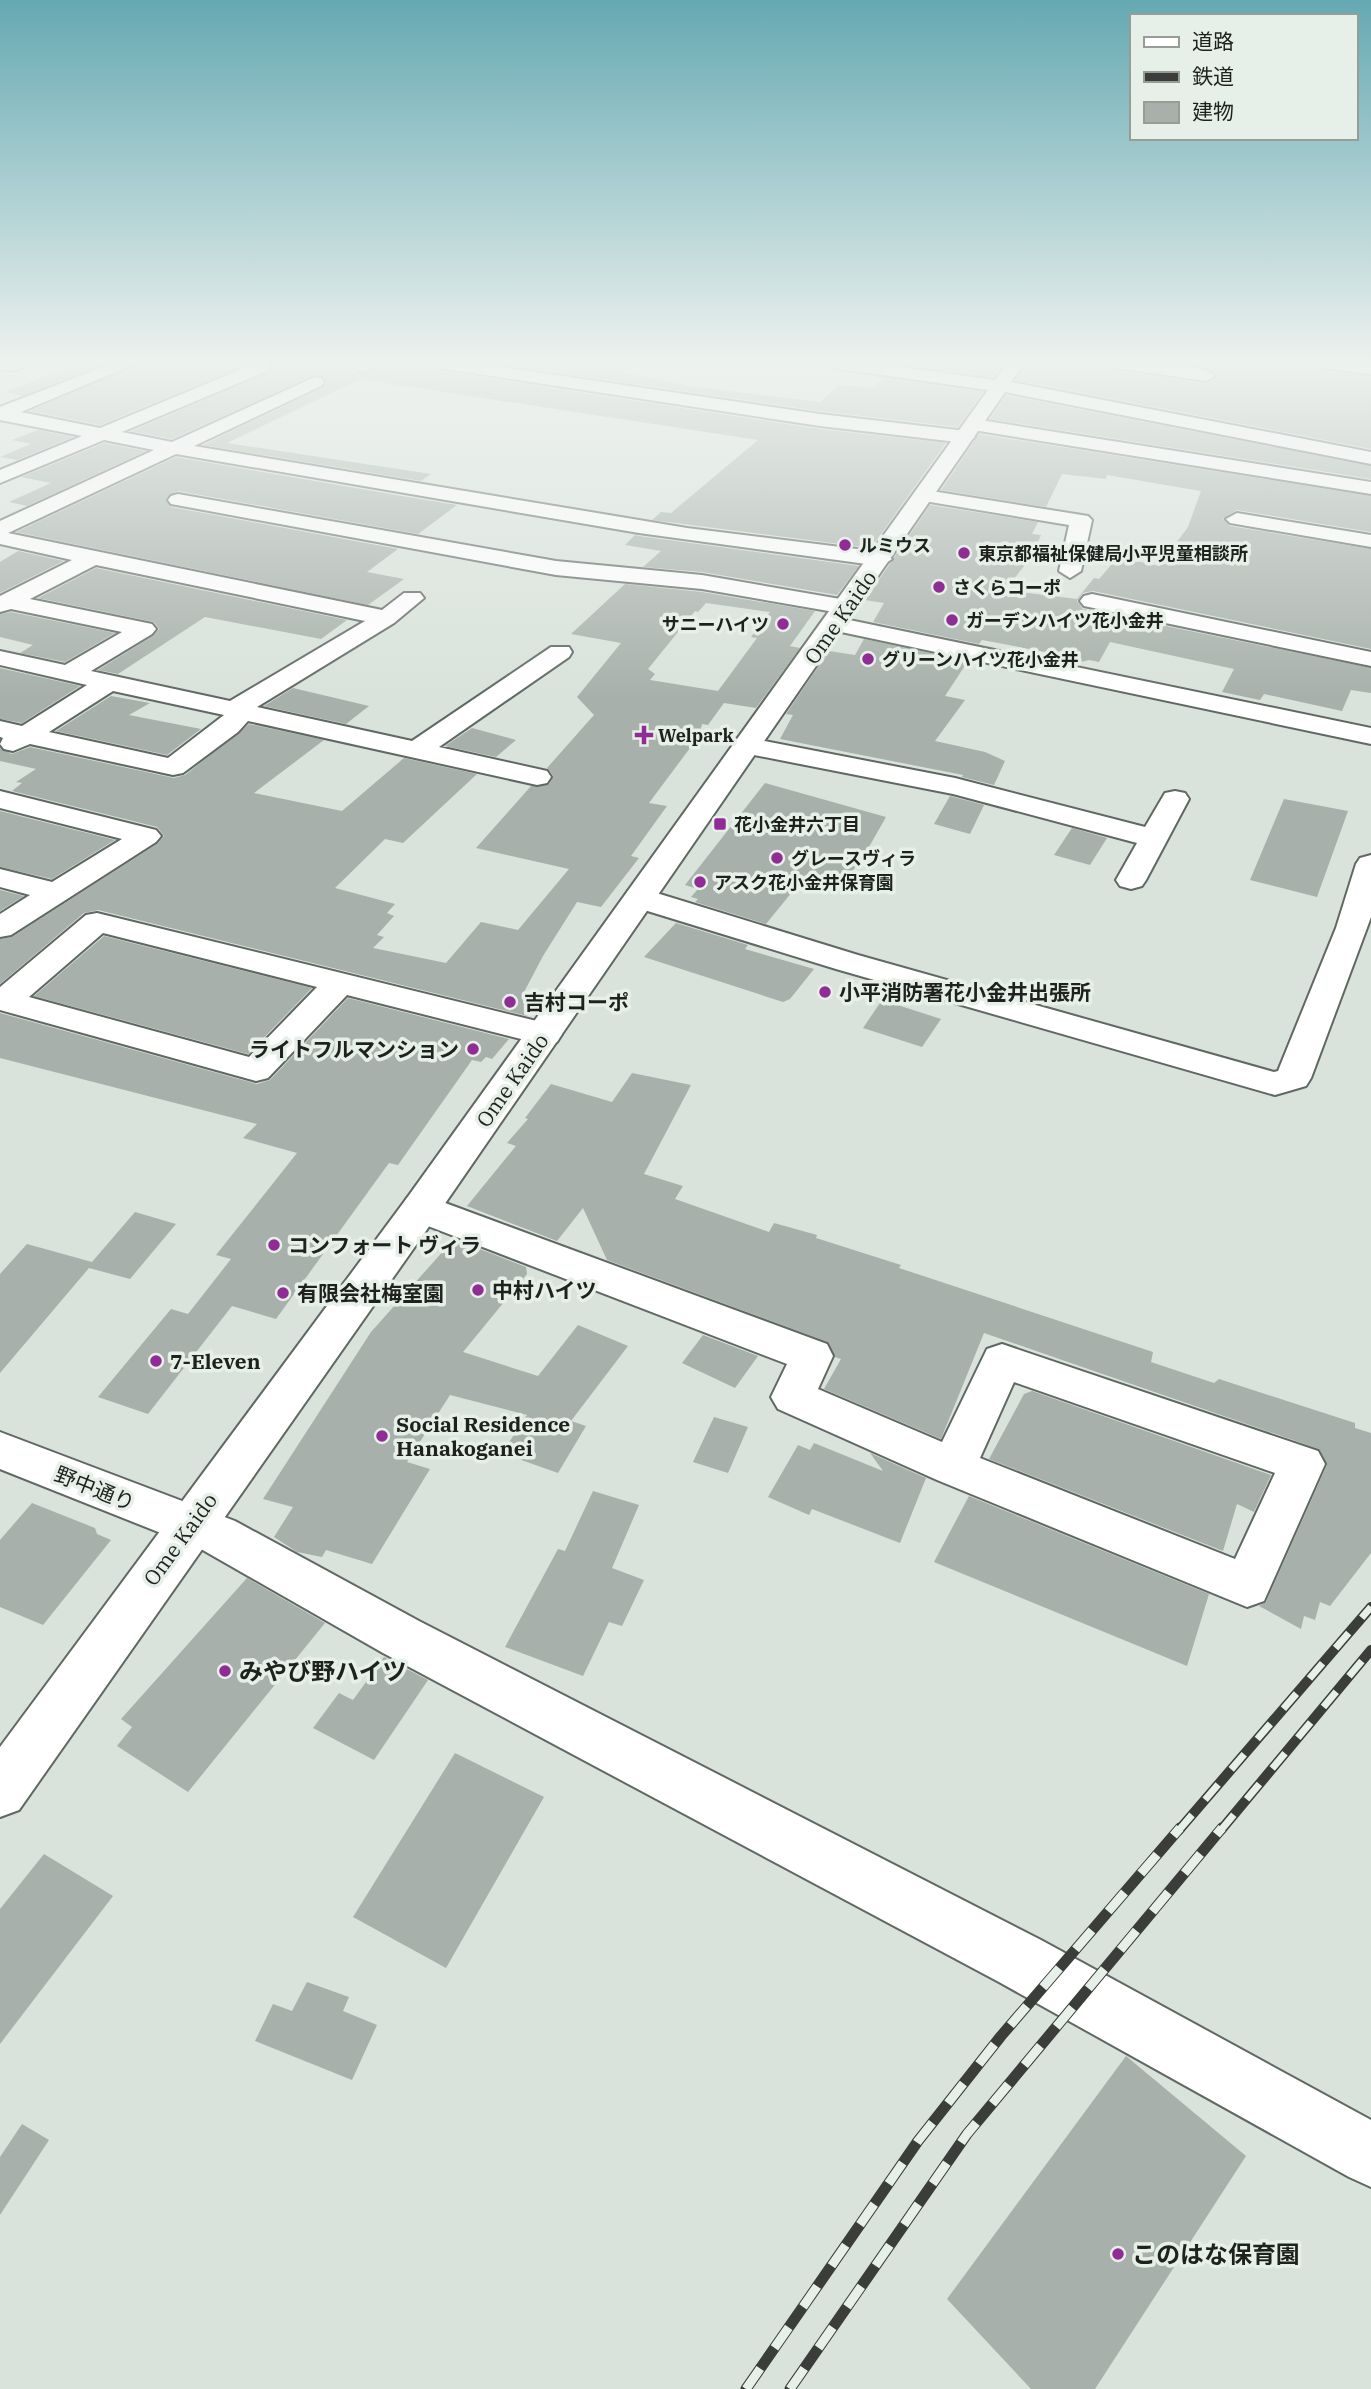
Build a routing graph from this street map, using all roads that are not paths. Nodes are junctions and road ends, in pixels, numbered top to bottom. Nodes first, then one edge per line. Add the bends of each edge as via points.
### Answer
1 (115, 474) edge
2 (320, 474) edge
3 (940, 474) edge
4 (1283, 474) edge
5 (1287, 475) junction
6 (335, 477) junction
7 (97, 483) junction
8 (1371, 488) edge
9 (130, 489) dead end
10 (314, 490) dead end
11 (925, 496) junction
12 (178, 500) dead end
13 (292, 503) dead end
14 (270, 517) junction
15 (1237, 519) dead end
16 (1268, 523) junction
17 (0, 528) edge
18 (0, 538) edge
19 (1371, 541) edge
20 (94, 557) junction
21 (881, 559) junction
22 (1070, 571) dead end
23 (412, 598) dead end
24 (1091, 601) dead end
25 (4, 603) edge
26 (841, 615) junction
27 (386, 618) junction
28 (560, 652) dead end
29 (1, 659) edge
30 (1371, 659) edge
31 (69, 673) junction
32 (109, 682) junction
33 (241, 712) junction
34 (13, 732) edge
35 (1371, 736) edge
36 (749, 746) junction
37 (0, 751) edge
38 (414, 752) junction
39 (537, 778) dead end
40 (0, 799) edge
41 (1175, 799) dead end
42 (1153, 838) junction
43 (1371, 864) edge
44 (0, 878) edge
45 (1131, 880) dead end
46 (57, 893) junction
47 (639, 898) junction
48 (0, 928) edge
49 (340, 983) junction
50 (545, 1034) junction
51 (421, 1208) junction
52 (0, 1450) edge
53 (953, 1467) junction
54 (190, 1525) junction
55 (1, 1787) edge
56 (1362, 2150) edge

1 - 7 street
2 - 6 street
3 - 11 street, Ome Kaido
4 - 5 street
5 - 8 street
5 - 16 street
6 - 10 street
6 - 21 street via 725,541
7 - 9 street
7 - 17 street
11 - 21 street, Ome Kaido
11 - 22 street via 1081,520
12 - 14 street
13 - 14 street
14 - 26 street via 556,568 702,582
15 - 16 street
16 - 19 street
18 - 20 street
20 - 25 street
20 - 27 street
21 - 26 street, Ome Kaido
23 - 27 street
24 - 30 street
25 - 31 street via 144,629
26 - 35 street
26 - 36 street, Ome Kaido
27 - 33 street via 240,706
28 - 38 street
29 - 31 street
31 - 32 street
32 - 33 street
32 - 34 street
33 - 34 street via 173,767
33 - 38 street
34 - 37 street
36 - 42 street via 956,786
36 - 47 street, Ome Kaido
38 - 39 street
40 - 46 street via 146,836
41 - 42 street
42 - 45 street
43 - 47 street via 1352,928 1293,1078 1275,1084
44 - 46 street
46 - 48 street
47 - 50 street, Ome Kaido
49 - 49 street via 97,922 5,1002 256,1070
49 - 50 street
50 - 51 street, Ome Kaido
51 - 53 street via 812,1356 793,1396
51 - 54 street, Ome Kaido
52 - 54 street, 野中通り
53 - 53 street via 1247,1586 1302,1464 1002,1362
54 - 55 street, Ome Kaido
54 - 56 street, 野中通り via 218,1535 401,1637 1020,1961

